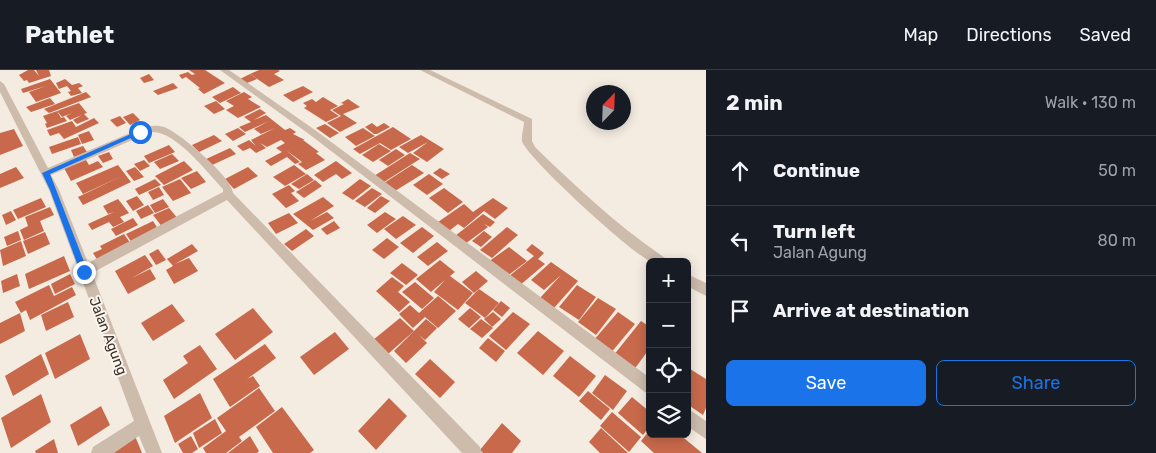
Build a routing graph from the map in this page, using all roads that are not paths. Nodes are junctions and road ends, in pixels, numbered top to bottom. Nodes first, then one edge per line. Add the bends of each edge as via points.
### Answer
1 (224, 70) edge
2 (424, 70) edge
3 (0, 84) edge
4 (46, 173) junction
5 (228, 194) junction
6 (655, 258) edge
7 (84, 272) junction
8 (691, 281) edge
9 (706, 290) edge
10 (646, 385) edge
11 (691, 419) edge
12 (142, 426) junction
13 (706, 431) edge
14 (99, 453) edge
15 (154, 453) edge
16 (474, 453) edge

1 - 10 street via 320,138
2 - 6 street via 529,121 527,141 531,149 575,193
3 - 4 street, Jalan Agung
4 - 5 street via 154,128 164,130 183,142 228,188
4 - 7 street, Jalan Agung
5 - 7 street
5 - 16 street
7 - 12 street, Jalan Agung
8 - 9 street
11 - 13 street
12 - 14 street
12 - 15 street, Jalan Agung

